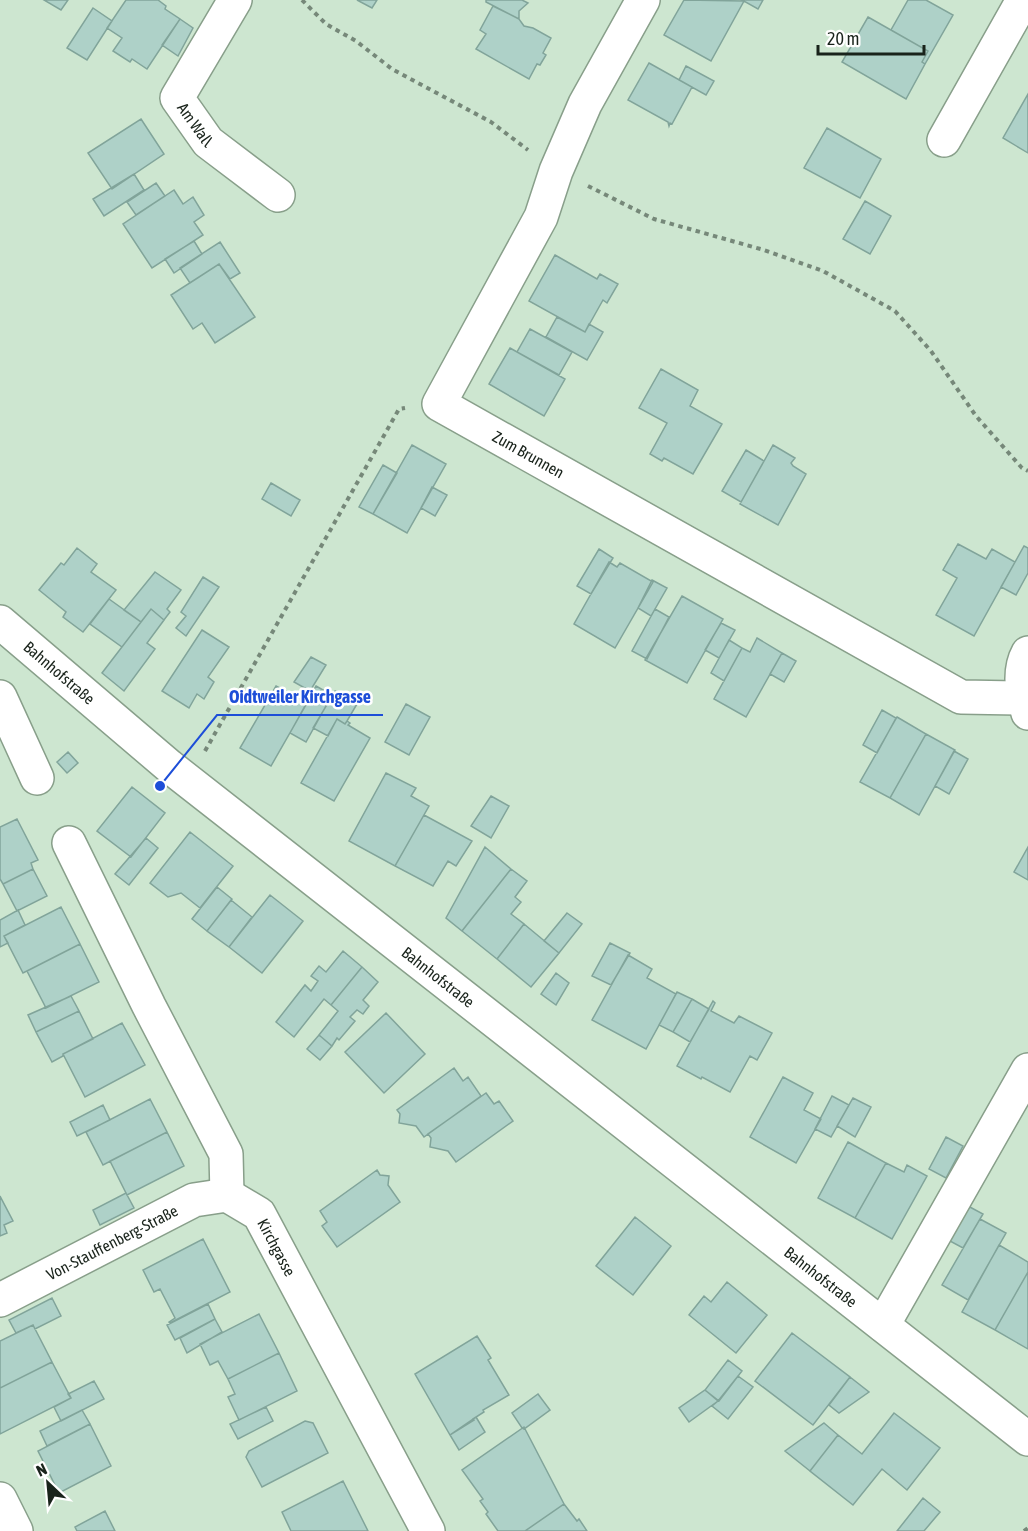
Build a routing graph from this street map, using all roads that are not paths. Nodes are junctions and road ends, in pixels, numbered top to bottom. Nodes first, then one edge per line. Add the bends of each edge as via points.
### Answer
1 (643, 0) edge
2 (1023, 0) edge
3 (230, 2) edge
4 (944, 140) dead end
5 (278, 195) dead end
6 (0, 622) edge
7 (1028, 653) edge
8 (0, 697) edge
9 (1026, 705) edge
10 (37, 778) dead end
11 (69, 843) dead end
12 (1028, 1070) edge
13 (227, 1195) junction
14 (0, 1300) edge
15 (883, 1325) junction
16 (1028, 1439) edge
17 (0, 1499) edge
18 (16, 1531) edge
19 (428, 1531) edge

1 - 9 street, Zum Brunnen via 585,104 541,217 439,404 961,697
2 - 4 street
3 - 5 street, Am Wall via 177,98 208,142
6 - 15 street, Bahnhofstraße via 188,781
7 - 9 street via 1022,664
8 - 10 street
11 - 13 street via 226,1154
12 - 15 street
13 - 14 street, Von-Stauffenberg-Straße via 194,1200
13 - 19 street, Kirchgasse via 259,1214
15 - 16 street, Bahnhofstraße
17 - 18 street

